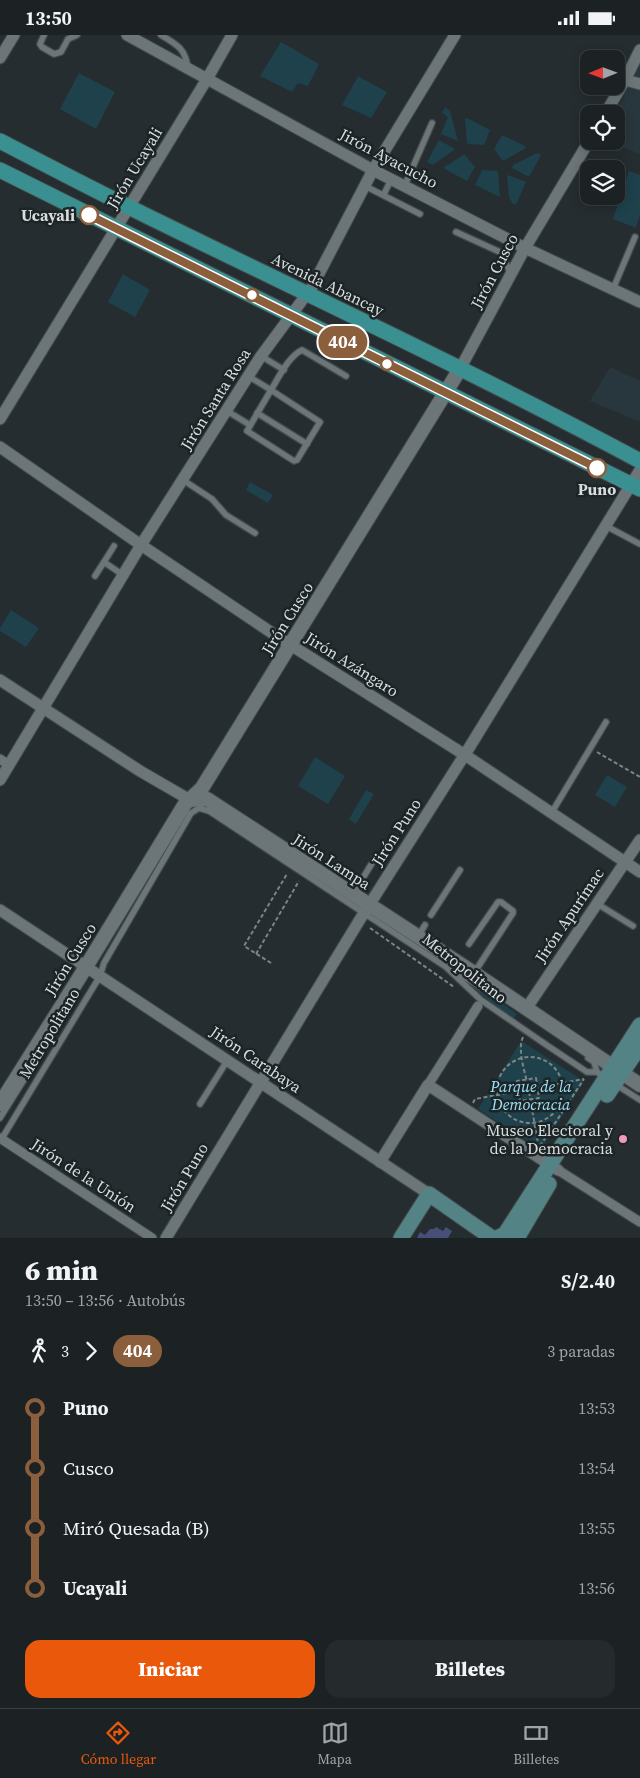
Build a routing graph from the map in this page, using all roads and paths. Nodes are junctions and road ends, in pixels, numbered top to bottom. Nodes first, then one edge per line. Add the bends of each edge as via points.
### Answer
1 (14, 35) edge
2 (44, 35) edge
3 (77, 35) edge
4 (128, 35) edge
5 (161, 35) edge
6 (232, 35) edge
7 (455, 35) edge
8 (68, 37) edge
9 (640, 50) edge
10 (0, 58) edge
11 (188, 68) junction
12 (208, 79) junction
13 (625, 81) joint
14 (640, 84) edge
15 (432, 123) dead end
16 (0, 141) edge
17 (584, 150) edge
18 (373, 170) junction
19 (0, 171) edge
20 (392, 178) junction
21 (365, 185) junction
22 (405, 185) junction
23 (384, 194) junction
24 (129, 207) junction
25 (420, 214) dead end
26 (117, 228) junction
27 (456, 231) dead end
28 (635, 237) dead end
29 (525, 248) junction
30 (511, 276) junction
31 (613, 289) junction
32 (308, 294) junction
33 (640, 302) edge
34 (291, 315) junction
35 (261, 356) junction
36 (284, 369) junction
37 (460, 369) junction
38 (248, 376) junction
39 (346, 376) dead end
40 (271, 390) junction
41 (447, 393) junction
42 (227, 411) junction
43 (257, 413) junction
44 (0, 419) edge
45 (250, 425) junction
46 (307, 445) junction
47 (0, 447) edge
48 (640, 461) edge
49 (640, 470) edge
50 (183, 480) junction
51 (635, 486) edge
52 (606, 526) junction
53 (255, 533) dead end
54 (640, 544) edge
55 (141, 545) junction
56 (114, 546) dead end
57 (104, 562) junction
58 (123, 575) junction
59 (95, 576) dead end
60 (291, 645) junction
61 (0, 679) edge
62 (42, 708) junction
63 (606, 723) dead end
64 (591, 748) junction
65 (465, 755) junction
66 (4, 762) edge
67 (640, 777) edge
68 (0, 780) edge
69 (190, 800) junction
70 (552, 812) junction
71 (640, 840) edge
72 (375, 858) dead end
73 (624, 861) junction
74 (460, 870) dead end
75 (640, 872) edge
76 (287, 874) dead end
77 (298, 881) dead end
78 (353, 895) junction
79 (596, 903) junction
80 (366, 909) junction
81 (0, 910) edge
82 (431, 915) dead end
83 (634, 926) dead end
84 (469, 944) dead end
85 (256, 953) junction
86 (104, 963) junction
87 (271, 963) dead end
88 (446, 967) junction
89 (92, 971) junction
90 (474, 973) junction
91 (478, 1006) dead end
92 (526, 1009) junction
93 (640, 1025) edge
94 (526, 1031) junction
95 (640, 1045) edge
96 (523, 1057) junction
97 (227, 1061) junction
98 (610, 1075) junction
99 (526, 1079) junction
100 (584, 1079) junction
101 (261, 1083) junction
102 (562, 1083) junction
103 (590, 1083) dead end
104 (428, 1085) junction
105 (640, 1085) edge
106 (528, 1086) junction
107 (538, 1088) junction
108 (531, 1089) junction
109 (525, 1090) junction
110 (518, 1091) junction
111 (529, 1092) junction
112 (498, 1095) junction
113 (530, 1099) junction
114 (640, 1100) edge
115 (0, 1104) edge
116 (200, 1104) dead end
117 (467, 1111) junction
118 (0, 1118) edge
119 (534, 1122) junction
120 (1, 1140) edge
121 (380, 1161) junction
122 (554, 1167) junction
123 (429, 1194) junction
124 (640, 1221) edge
125 (152, 1238) edge
126 (166, 1238) edge
127 (400, 1238) edge
128 (492, 1238) edge
129 (497, 1238) edge
130 (517, 1238) edge

1 - 10 street
2 - 8 lane via 40,44 54,54 61,52
3 - 8 lane
4 - 11 street, Jirón Ayacucho
5 - 11 lane via 186,55
6 - 12 street, Jirón Ucayali
7 - 18 street, Jirón Santa Rosa
9 - 13 street
11 - 12 street, Jirón Ayacucho
12 - 18 street, Jirón Ayacucho
12 - 24 street, Jirón Ucayali
13 - 14 street
15 - 22 lane
16 - 24 main road, Avenida Abancay
17 - 29 street, Jirón Cusco
18 - 20 street, Jirón Ayacucho
18 - 21 street, Jirón Santa Rosa
19 - 26 main road
20 - 22 street, Jirón Ayacucho
20 - 23 lane
21 - 23 lane
21 - 32 street, Jirón Santa Rosa
22 - 29 street, Jirón Ayacucho
23 - 25 lane
24 - 26 street, Jirón Ucayali
24 - 32 main road, Avenida Abancay
26 - 34 main road
26 - 44 street, Jirón Ucayali
27 - 30 lane via 502,253
28 - 31 lane
29 - 30 street, Jirón Cusco
29 - 31 street, Jirón Ayacucho
30 - 37 street, Jirón Cusco
31 - 33 street, Jirón Ayacucho
32 - 34 street, Jirón Santa Rosa
32 - 37 main road, Avenida Abancay
34 - 35 street, Jirón Santa Rosa
34 - 41 main road
35 - 36 lane
35 - 38 street, Jirón Santa Rosa
36 - 39 lane via 302,350
36 - 40 lane
37 - 41 street, Jirón Cusco
37 - 48 main road, Avenida Abancay
38 - 40 lane
38 - 42 street, Jirón Santa Rosa
40 - 43 lane
40 - 46 lane via 320,422
41 - 51 main road
41 - 60 street, Jirón Cusco
42 - 45 lane
42 - 50 street, Jirón Santa Rosa
43 - 45 lane
43 - 46 lane
45 - 46 lane via 247,431 294,461
47 - 55 street, Jirón Azángaro
49 - 51 street, Jirón Puno
50 - 53 lane via 212,499 226,515
50 - 55 street, Jirón Santa Rosa
51 - 52 street, Jirón Puno
52 - 54 lane
52 - 65 street, Jirón Puno
55 - 58 street, Jirón Santa Rosa
55 - 60 street, Jirón Azángaro
56 - 57 lane
57 - 58 lane
57 - 59 lane
58 - 62 street, Jirón Santa Rosa
60 - 65 street, Jirón Azángaro
60 - 69 street, Jirón Cusco via 202,788
61 - 62 street, Jirón Lampa
62 - 66 street, Jirón Santa Rosa via 19,755
62 - 69 street, Jirón Lampa via 104,751
63 - 64 lane
64 - 67 path
64 - 70 lane
65 - 70 street, Jirón Azángaro
65 - 80 street, Jirón Puno
66 - 68 street, Jirón Santa Rosa
69 - 78 street, Jirón Lampa via 207,799
69 - 89 street, Jirón Cusco
70 - 73 street, Jirón Azángaro
71 - 73 street, Jirón Apurímac
72 - 78 lane
73 - 75 street, Jirón Azángaro
73 - 79 street, Jirón Apurímac
74 - 82 lane
76 - 85 path via 244,946
77 - 85 path
78 - 80 street, Jirón Lampa
79 - 83 lane
79 - 92 street, Jirón Apurímac
80 - 86 lane, Metropolitano via 199,808 191,813
80 - 88 lane, Metropolitano
80 - 90 street, Jirón Lampa via 421,931
80 - 101 street, Jirón Puno
81 - 89 street, Jirón Carabaya
84 - 90 lane via 498,902 513,911
85 - 87 path
86 - 89 lane, Metropolitano
86 - 89 lane, Metropolitano
88 - 94 lane, Metropolitano via 481,1000
88 - 98 lane via 472,980
89 - 97 street, Jirón Carabaya
89 - 115 street, Jirón Cusco
89 - 118 lane, Metropolitano
89 - 120 lane, Metropolitano
90 - 92 street, Jirón Lampa
91 - 104 street
92 - 98 street, Jirón Lampa
93 - 98 main road
94 - 96 path via 521,1039
94 - 98 lane, Metropolitano via 587,1072
95 - 98 main road
96 - 99 path
96 - 102 path via 544,1060 553,1066
96 - 112 path via 505,1067 497,1086
97 - 101 street, Jirón Carabaya
97 - 116 lane
98 - 105 street, Jirón Lampa
98 - 114 lane, Metropolitano
98 - 122 main road
99 - 106 path
99 - 107 path via 536,1078
99 - 110 path via 517,1081
100 - 102 path
100 - 103 path
100 - 119 path via 539,1148
101 - 121 street, Jirón Carabaya
101 - 126 street, Jirón Puno
102 - 107 path
102 - 119 path via 558,1107 551,1115
104 - 117 street
104 - 121 street
106 - 108 path
106 - 109 path
107 - 108 path
107 - 113 path via 539,1098
108 - 111 path
109 - 110 path
109 - 111 path
110 - 112 path
110 - 113 path via 520,1101
111 - 113 path
112 - 117 path via 475,1099
112 - 119 path via 510,1116 519,1121
113 - 119 path
117 - 122 street
120 - 125 street, Jirón de la Unión
121 - 123 street, Jirón Carabaya
122 - 124 street
122 - 129 main road via 505,1234
122 - 130 main road
123 - 127 main road
123 - 128 main road, Jirón Carabaya

